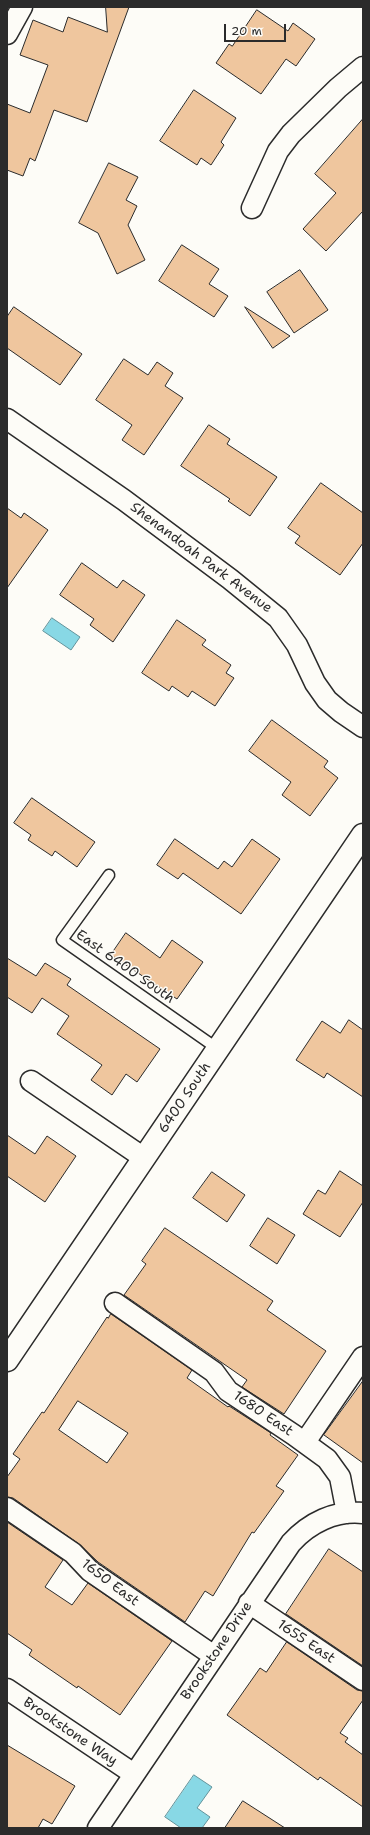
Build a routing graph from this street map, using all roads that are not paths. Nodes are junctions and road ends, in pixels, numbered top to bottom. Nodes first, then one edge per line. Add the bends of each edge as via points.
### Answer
1 (22, 7) edge
2 (7, 34) edge
3 (363, 67) edge
4 (252, 208) dead end
5 (7, 419) edge
6 (363, 727) edge
7 (363, 835) edge
8 (109, 875) dead end
9 (218, 1049) junction
10 (31, 1081) dead end
11 (144, 1158) junction
12 (115, 1303) dead end
13 (363, 1356) edge
14 (7, 1360) edge
15 (305, 1442) junction
16 (7, 1508) edge
17 (355, 1513) edge
18 (249, 1603) junction
19 (214, 1656) junction
20 (363, 1680) edge
21 (7, 1689) edge
22 (134, 1774) junction
23 (98, 1828) edge

1 - 2 street
3 - 4 street via 291,134 278,151
5 - 6 street, Shenandoah Park Avenue via 124,500 278,618 297,645 315,683 327,700
7 - 9 street, 6400 South
8 - 9 lane, East 6400 South via 62,940
9 - 11 street, 6400 South
10 - 11 street
11 - 14 street, 6400 South
12 - 15 street, 1680 East via 214,1372 228,1391
13 - 15 street
15 - 17 street, 1680 East via 327,1459 334,1468
16 - 19 street, 1650 East via 72,1553 90,1571
17 - 18 street, Brookstone Drive via 321,1520 300,1533
18 - 19 street, Brookstone Drive
18 - 20 street, 1655 East
19 - 22 street, Brookstone Drive
21 - 22 street, Brookstone Way
22 - 23 street, Brookstone Drive

